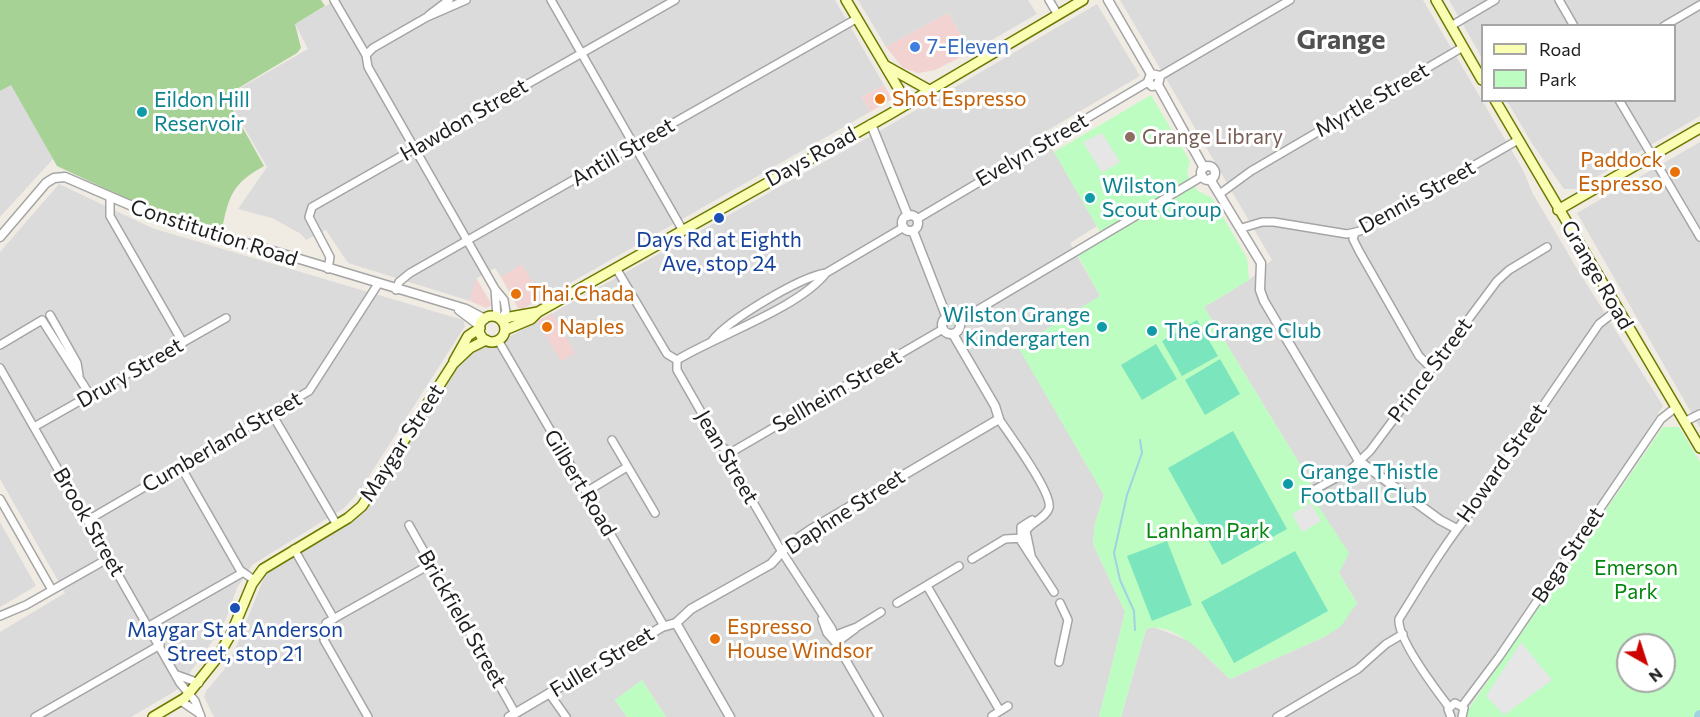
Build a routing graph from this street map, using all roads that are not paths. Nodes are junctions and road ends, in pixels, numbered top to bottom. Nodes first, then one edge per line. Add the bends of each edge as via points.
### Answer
1 (334, 0) edge
2 (449, 0) edge
3 (466, 0) edge
4 (551, 0) edge
5 (675, 0) edge
6 (846, 0) edge
7 (1049, 0) edge
8 (1083, 0) edge
9 (1108, 0) edge
10 (1290, 0) edge
11 (1436, 0) edge
12 (1495, 0) edge
13 (1558, 0) edge
14 (1700, 4) edge
15 (1058, 15) junction
16 (427, 17) junction
17 (856, 19) junction
18 (1573, 24) edge
19 (1667, 24) edge
20 (1451, 26) junction
21 (1463, 47) junction
22 (582, 53) junction
23 (366, 56) junction
24 (882, 63) junction
25 (1481, 78) edge
26 (1154, 79) junction
27 (929, 90) junction
28 (1496, 102) edge
29 (1620, 102) edge
30 (907, 103) junction
31 (871, 124) junction
32 (1700, 128) edge
33 (1518, 140) junction
34 (634, 145) junction
35 (415, 148) junction
36 (1652, 156) junction
37 (1206, 175) junction
38 (1221, 193) junction
39 (110, 198) junction
40 (1558, 210) junction
41 (912, 218) junction
42 (903, 227) junction
43 (1242, 228) junction
44 (682, 230) junction
45 (913, 231) junction
46 (1354, 233) junction
47 (0, 237) edge
48 (1700, 237) edge
49 (468, 240) junction
50 (1547, 247) dead end
51 (616, 268) junction
52 (328, 269) junction
53 (378, 284) junction
54 (396, 290) junction
55 (1617, 310) junction
56 (226, 318) dead end
57 (947, 318) junction
58 (959, 321) junction
59 (501, 322) junction
60 (482, 324) junction
61 (943, 329) junction
62 (953, 334) junction
63 (486, 340) junction
64 (498, 340) junction
65 (183, 343) junction
66 (0, 345) edge
67 (677, 360) junction
68 (453, 364) junction
69 (0, 368) edge
70 (1431, 369) junction
71 (90, 395) junction
72 (1675, 408) junction
73 (272, 414) junction
74 (1700, 414) edge
75 (999, 419) junction
76 (1684, 423) junction
77 (34, 427) junction
78 (1700, 429) edge
79 (1693, 437) junction
80 (612, 440) dead end
81 (1700, 448) edge
82 (730, 453) junction
83 (1359, 461) junction
84 (181, 467) junction
85 (627, 467) junction
86 (1312, 491) dead end
87 (586, 492) junction
88 (0, 499) edge
89 (656, 513) dead end
90 (87, 520) junction
91 (337, 525) junction
92 (409, 525) dead end
93 (1455, 528) junction
94 (1022, 536) junction
95 (294, 549) junction
96 (782, 552) junction
97 (109, 558) junction
98 (972, 559) dead end
99 (431, 564) junction
100 (959, 566) dead end
101 (242, 573) junction
102 (254, 580) junction
103 (927, 585) junction
104 (52, 590) junction
105 (1054, 592) dead end
106 (897, 603) dead end
107 (1060, 603) dead end
108 (881, 612) dead end
109 (0, 616) edge
110 (334, 619) junction
111 (676, 623) junction
112 (149, 626) junction
113 (664, 626) junction
114 (1403, 634) junction
115 (834, 639) junction
116 (160, 645) junction
117 (1059, 662) dead end
118 (177, 675) junction
119 (199, 683) junction
120 (549, 693) junction
121 (189, 694) junction
122 (181, 701) junction
123 (1462, 705) junction
124 (1008, 706) dead end
125 (1449, 707) junction
126 (1000, 711) junction
127 (512, 715) edge
128 (201, 716) edge
129 (992, 716) edge
130 (35, 717) edge
131 (153, 717) edge
132 (368, 717) edge
133 (566, 717) edge
134 (730, 717) edge
135 (879, 717) edge
136 (1277, 717) edge
137 (1451, 717) edge
138 (1462, 717) edge

1 - 23 street
2 - 16 street
3 - 16 street
4 - 22 street
5 - 22 street, Hawdon Street
6 - 17 main road
7 - 15 street
8 - 15 main road, Days Road
9 - 26 street
10 - 26 street, Evelyn Street
11 - 20 main road
12 - 20 street
13 - 18 street
14 - 19 street
15 - 27 main road, Days Road
16 - 23 street
17 - 24 main road
17 - 34 street, Antill Street
20 - 21 main road
21 - 25 main road
21 - 38 street, Myrtle Street via 1251,171
22 - 34 street
22 - 35 street, Hawdon Street
23 - 35 street via 368,67
24 - 27 main road
24 - 30 main road
26 - 37 street
26 - 41 street, Evelyn Street
27 - 30 main road, Days Road
28 - 33 main road, Grange Road
29 - 36 street
30 - 31 main road, Days Road
31 - 41 street
31 - 44 main road, Days Road
32 - 36 main road
33 - 40 main road, Grange Road
33 - 46 street, Dennis Street
34 - 44 street
34 - 49 street, Antill Street
35 - 49 street
35 - 52 street, Hawdon Street via 311,209 310,220 330,258
36 - 40 main road
36 - 48 street
37 - 38 street
37 - 58 street
38 - 43 street
39 - 47 street, Constitution Road via 68,179 54,178 45,183
39 - 52 street, Constitution Road via 153,216
39 - 65 street via 110,216
40 - 55 main road, Grange Road
41 - 42 street via 903,221
41 - 45 street via 918,226
42 - 45 street
42 - 67 street via 722,328 712,341
43 - 46 street, Dennis Street via 1274,222
43 - 83 street via 1261,263 1260,290 1264,301
44 - 51 main road, Days Road
45 - 57 street
46 - 70 street via 1359,251 1419,356
49 - 54 street, Antill Street via 406,276
49 - 59 street via 495,289
50 - 70 street, Prince Street via 1502,276
51 - 59 main road, Days Road via 538,312
51 - 67 street, Jean Street via 667,354
52 - 53 street, Constitution Road
53 - 54 street, Constitution Road
53 - 73 street, Cumberland Street via 313,388
54 - 60 street, Constitution Road via 454,307
55 - 72 main road, Grange Road
55 - 93 street, Howard Street via 1599,324 1469,514
56 - 65 street, Drury Street
57 - 58 street
57 - 61 street
58 - 62 street via 960,329
59 - 60 main road, Days Road
59 - 64 main road
60 - 63 main road
60 - 68 main road, Maygar Street via 462,343
61 - 62 street
61 - 82 street, Sellheim Street
62 - 75 street
63 - 64 main road
63 - 68 main road, Maygar Street
64 - 87 street, Gilbert Road
65 - 71 street, Drury Street
66 - 71 street via 45,317 77,363
67 - 82 street, Jean Street via 677,370 720,445
68 - 91 main road, Maygar Street via 362,506
69 - 77 street, Brook Street
70 - 83 street, Prince Street
71 - 77 street, Drury Street
72 - 76 main road, Grange Road
72 - 123 street, Bega Street via 1661,419
73 - 84 street, Cumberland Street
73 - 91 street
74 - 76 street
75 - 94 street via 1049,502 1047,511 1024,525
75 - 96 street, Daphne Street via 819,525
76 - 79 main road, Grange Road
77 - 90 street, Brook Street
78 - 79 street
79 - 81 main road, Grange Road
80 - 85 street
82 - 96 street, Jean Street via 732,466
83 - 86 street, Prince Street via 1349,471
83 - 93 street
84 - 90 street, Cumberland Street
84 - 101 street
85 - 87 street
85 - 89 street
87 - 113 street, Gilbert Road
88 - 104 street
90 - 97 street, Brook Street
91 - 95 main road, Maygar Street
92 - 99 street, Brickfield Street
93 - 114 street, Howard Street via 1399,623
94 - 98 street via 1009,538
94 - 105 street
95 - 102 main road, Maygar Street via 267,566
95 - 110 street
96 - 111 street, Daphne Street via 771,564 691,609
96 - 115 street, Jean Street
97 - 104 street
97 - 112 street, Brook Street
99 - 110 street
99 - 127 street, Brickfield Street
100 - 103 street
101 - 102 street
101 - 112 street
102 - 119 main road, Maygar Street via 225,647
103 - 106 street
103 - 126 street
104 - 109 street
107 - 117 street via 1068,620
108 - 115 street
110 - 132 street via 326,623 324,639
111 - 113 street, Daphne Street
111 - 134 street
112 - 116 street, Brook Street
113 - 120 street, Fuller Street
114 - 125 street
114 - 136 street via 1358,669
115 - 135 street, Jean Street
116 - 118 street, Brook Street
116 - 130 street
118 - 119 street
118 - 121 street, Brook Street
119 - 121 main road, Maygar Street
120 - 127 street, Fuller Street
120 - 133 street
121 - 122 main road, Maygar Street
121 - 128 street, Brook Street
122 - 128 street, Brook Street
122 - 131 main road, Maygar Street
123 - 125 street via 1455,703
123 - 138 street
124 - 126 street
125 - 137 street
126 - 129 street

